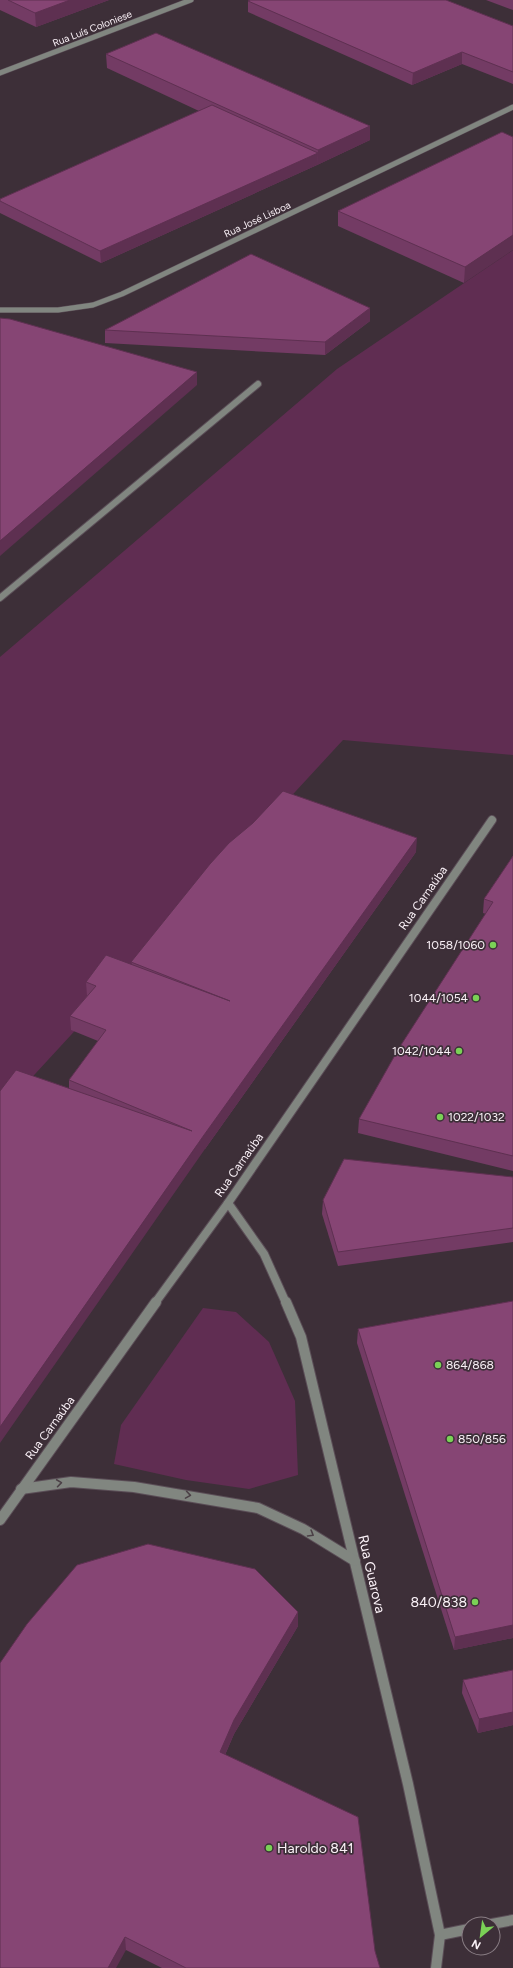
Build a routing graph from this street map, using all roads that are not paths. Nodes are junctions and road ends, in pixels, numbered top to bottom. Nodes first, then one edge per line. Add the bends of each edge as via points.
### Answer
1 (191, 0) edge
2 (0, 73) edge
3 (513, 107) edge
4 (0, 310) edge
5 (258, 384) dead end
6 (0, 598) edge
7 (492, 820) dead end
8 (228, 1204) junction
9 (21, 1489) junction
10 (0, 1520) edge
11 (355, 1561) junction
12 (513, 1920) edge
13 (501, 1922) edge
14 (461, 1931) edge
15 (440, 1935) junction
16 (436, 1968) edge

1 - 2 street, Rua Luís Coloniese
3 - 4 street, Rua José Lisboa via 122,294 93,304 58,310
5 - 6 street
7 - 8 street, Rua Carnaúba
8 - 9 street, Rua Carnaúba
8 - 11 street, Rua Guarova via 264,1254 301,1336
9 - 10 street, Rua Carnaúba
9 -> 11 street via 71,1482 134,1486 258,1508 303,1529
11 - 15 street, Rua Guarova via 408,1784
12 - 13 street
14 - 15 street
15 - 16 street, Rua Guarova

